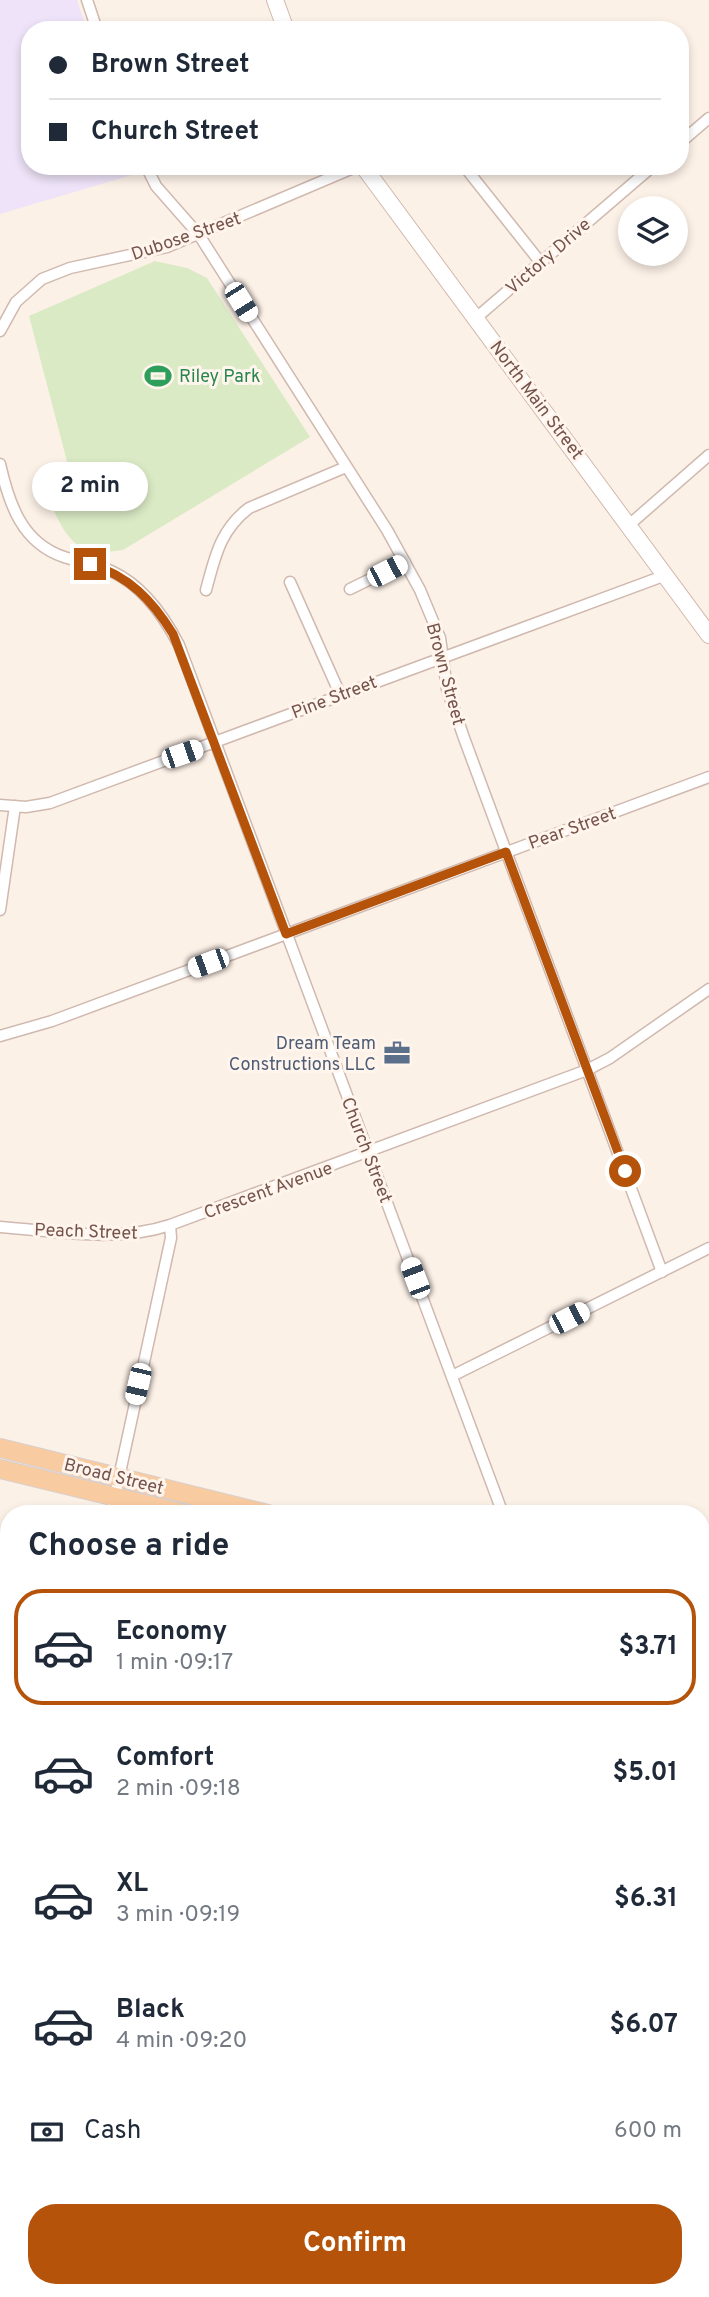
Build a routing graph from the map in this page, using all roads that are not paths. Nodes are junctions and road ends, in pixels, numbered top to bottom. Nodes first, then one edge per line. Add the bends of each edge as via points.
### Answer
1 (87, 0) edge
2 (275, 0) edge
3 (94, 21) edge
4 (283, 21) edge
5 (709, 118) edge
6 (689, 135) edge
7 (150, 175) edge
8 (340, 175) edge
9 (368, 175) edge
10 (471, 175) edge
11 (642, 175) edge
12 (199, 235) junction
13 (541, 262) junction
14 (476, 318) junction
15 (0, 331) edge
16 (709, 455) edge
17 (0, 464) edge
18 (346, 467) junction
19 (629, 525) junction
20 (405, 562) junction
21 (666, 575) junction
22 (290, 582) dead end
23 (350, 589) dead end
24 (206, 590) dead end
25 (709, 635) edge
26 (443, 657) junction
27 (340, 694) junction
28 (214, 743) junction
29 (709, 777) edge
30 (0, 805) edge
31 (15, 806) junction
32 (506, 852) junction
33 (0, 910) edge
34 (286, 934) junction
35 (709, 989) edge
36 (0, 1036) edge
37 (587, 1070) junction
38 (368, 1154) junction
39 (170, 1225) junction
40 (0, 1227) edge
41 (709, 1248) edge
42 (662, 1272) junction
43 (452, 1376) junction
44 (0, 1448) edge
45 (0, 1469) edge
46 (118, 1477) junction
47 (112, 1505) edge
48 (232, 1505) edge
49 (500, 1505) edge

1 - 3 street
2 - 4 main road
5 - 6 street
7 - 12 street, Brown Street
8 - 12 street, Dubose Street
9 - 14 main road, North Main Street
10 - 13 street
11 - 13 street, Victory Drive
12 - 15 street, Dubose Street via 34,283 16,302
12 - 18 street, Brown Street
13 - 14 street, Victory Drive
14 - 19 main road, North Main Street
16 - 19 street
17 - 28 street, Church Street via 15,516 38,542 61,556 112,571 133,584 155,607 179,645
18 - 20 street, Brown Street
18 - 24 street via 239,515 222,536
19 - 21 main road, North Main Street
20 - 23 street
20 - 26 street, Brown Street via 440,638
21 - 25 main road, North Main Street
21 - 26 street, Pine Street
22 - 27 street
26 - 27 street, Pine Street
26 - 32 street, Brown Street via 447,689
27 - 28 street, Pine Street
28 - 31 street, Pine Street via 50,803
28 - 34 street, Church Street
29 - 32 street, Pear Street
30 - 31 street, Pine Street
31 - 33 street
32 - 34 street, Pear Street
32 - 37 street, Brown Street
34 - 36 street, Pear Street
34 - 38 street, Church Street
35 - 37 street, Crescent Avenue
37 - 38 street, Crescent Avenue
37 - 42 street, Brown Street
38 - 39 street, Crescent Avenue
38 - 43 street, Church Street
39 - 40 street, Peach Street via 143,1234
39 - 46 street via 171,1238
41 - 42 street
42 - 43 street
43 - 49 street, Church Street
44 - 46 main road, Broad Street
45 - 47 main road, Broad Street
46 - 47 street
46 - 48 main road, Broad Street

